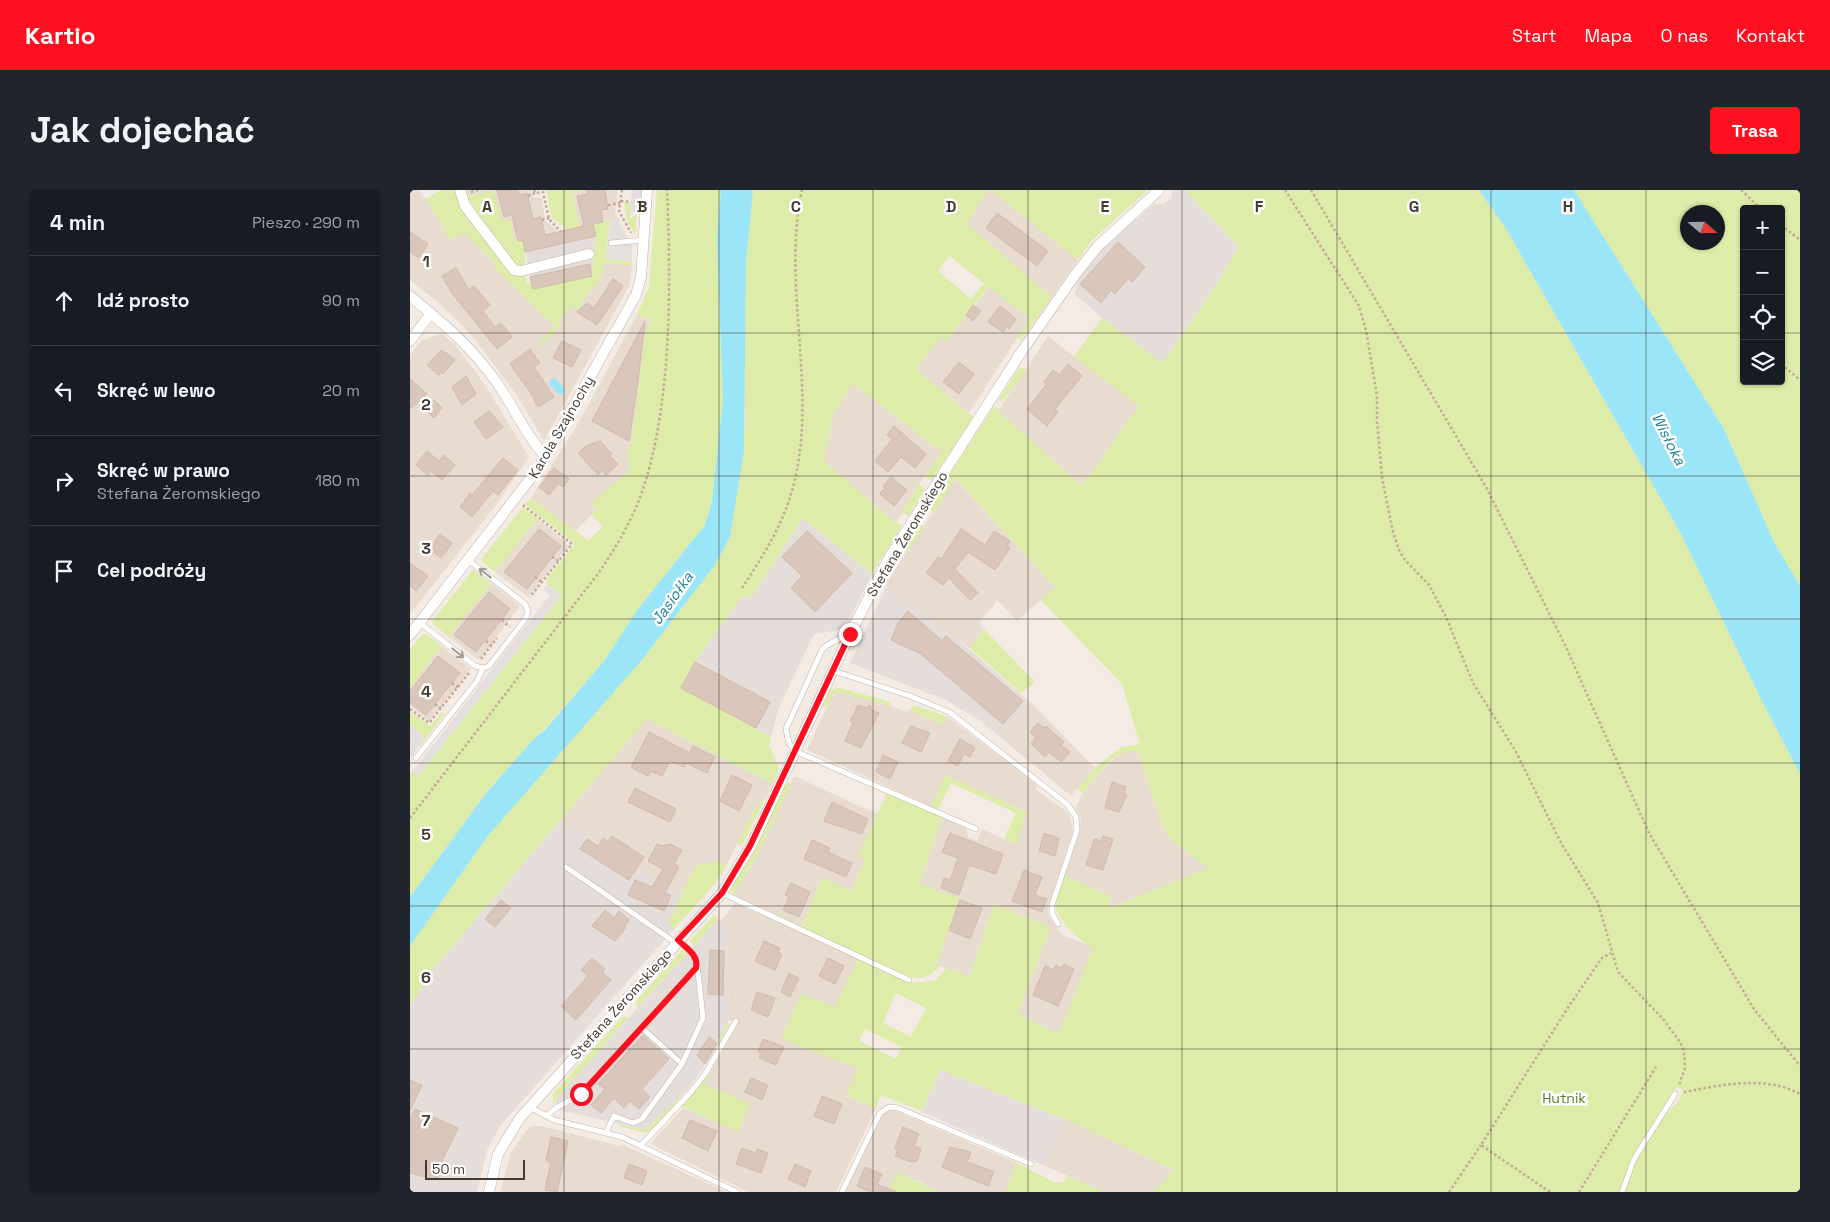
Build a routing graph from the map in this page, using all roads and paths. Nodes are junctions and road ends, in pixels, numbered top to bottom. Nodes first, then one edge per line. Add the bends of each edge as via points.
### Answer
1 (460, 190) edge
2 (622, 190) edge
3 (647, 190) edge
4 (667, 190) edge
5 (802, 190) edge
6 (1160, 190) edge
7 (1285, 190) edge
8 (1311, 190) edge
9 (1741, 190) edge
10 (535, 192) edge
11 (528, 196) dead end
12 (621, 202) junction
13 (631, 202) dead end
14 (608, 205) dead end
15 (1757, 205) edge
16 (549, 218) junction
17 (542, 220) dead end
18 (1785, 228) edge
19 (561, 232) dead end
20 (639, 240) junction
21 (1800, 240) edge
22 (611, 244) dead end
23 (589, 254) dead end
24 (410, 296) edge
25 (431, 313) junction
26 (410, 341) edge
27 (1785, 367) edge
28 (1800, 380) edge
29 (546, 457) junction
30 (522, 504) dead end
31 (552, 557) dead end
32 (468, 560) junction
33 (558, 561) junction
34 (535, 577) dead end
35 (542, 582) junction
36 (742, 588) dead end
37 (525, 604) junction
38 (502, 620) dead end
39 (420, 623) junction
40 (508, 625) junction
41 (513, 628) dead end
42 (850, 634) junction
43 (410, 635) edge
44 (486, 640) dead end
45 (492, 645) junction
46 (496, 649) dead end
47 (475, 666) junction
48 (483, 668) junction
49 (834, 671) junction
50 (452, 683) dead end
51 (458, 688) junction
52 (463, 692) dead end
53 (435, 704) dead end
54 (440, 708) junction
55 (410, 709) edge
56 (445, 713) dead end
57 (795, 751) junction
58 (416, 758) dead end
59 (410, 818) edge
60 (976, 829) dead end
61 (566, 867) dead end
62 (722, 893) junction
63 (1058, 924) dead end
64 (677, 942) junction
65 (1611, 952) junction
66 (697, 964) junction
67 (909, 980) dead end
68 (736, 1021) dead end
69 (642, 1028) junction
70 (682, 1064) junction
71 (1800, 1066) edge
72 (1656, 1067) dead end
73 (1675, 1094) junction
74 (1800, 1094) edge
75 (530, 1107) junction
76 (546, 1116) junction
77 (606, 1132) junction
78 (640, 1145) junction
79 (1481, 1145) junction
80 (1031, 1164) dead end
81 (489, 1192) edge
82 (737, 1192) edge
83 (842, 1192) edge
84 (1449, 1192) edge
85 (1550, 1192) edge
86 (1579, 1192) edge
87 (1622, 1192) edge

1 - 23 street via 465,206 514,270
2 - 12 path
3 - 20 street, Karola Szajnochy
4 - 59 path via 669,290 664,377 651,457 637,506 595,578
5 - 36 path via 796,235 802,406 797,471 776,532
6 - 42 street, Stefana Żeromskiego via 1092,253 1022,351 892,554
7 - 65 path via 1359,306 1377,396 1382,478 1400,550 1405,560 1429,585 1449,623 1473,683 1515,750 1561,843 1598,903
8 - 71 path via 1486,487 1565,645 1649,834 1754,1009
9 - 15 path
10 - 11 path
10 - 16 path via 543,192
12 - 13 path
12 - 14 path
12 - 20 path via 620,211
16 - 17 path
16 - 19 path
18 - 21 path
20 - 22 lane
20 - 29 street, Karola Szajnochy via 641,283 636,295
24 - 25 street
25 - 26 street
25 - 29 street via 450,328 487,369
27 - 28 path
29 - 32 street, Karola Szajnochy
30 - 33 path via 572,544
31 - 33 path
37 -> 32 lane
32 - 39 street, Karola Szajnochy
33 - 35 path
34 - 35 path
35 - 37 path
37 - 40 path
37 - 48 lane via 526,618 489,666
38 - 40 path
39 - 43 street, Karola Szajnochy
39 -> 47 lane
40 - 41 path
40 - 45 path
42 - 49 street, Stefana Żeromskiego
42 - 57 lane via 822,650 786,729 789,743
44 - 45 path
45 - 46 path
45 - 47 path
47 - 48 lane
47 - 51 path
48 - 58 lane via 477,681
49 - 57 street, Stefana Żeromskiego
49 - 63 lane via 949,712 1068,805 1076,817 1077,830 1052,904 1052,913
50 - 51 path
51 - 52 path
51 - 54 path
53 - 54 path
54 - 55 path via 429,723
54 - 56 path
57 - 60 lane
57 - 62 street, Stefana Żeromskiego via 750,846
61 - 64 lane
62 - 64 street, Stefana Żeromskiego
62 - 67 lane
64 - 66 lane via 694,955
64 - 75 street, Stefana Żeromskiego
65 - 73 path via 1618,972 1663,1019 1680,1042 1685,1068
65 - 79 path via 1596,966
66 - 69 lane
66 - 70 lane via 703,1014
68 - 78 lane via 705,1074
69 - 70 lane
69 - 76 lane via 581,1094
70 - 77 lane via 642,1119 633,1123 614,1116
72 - 86 path
73 - 74 path via 1764,1083
73 - 87 lane via 1634,1159
75 - 76 lane
75 - 81 street, Stefana Żeromskiego via 501,1148
76 - 77 lane
77 - 78 lane
78 - 82 lane
79 - 84 path
79 - 85 path
80 - 83 lane via 889,1107 880,1113

